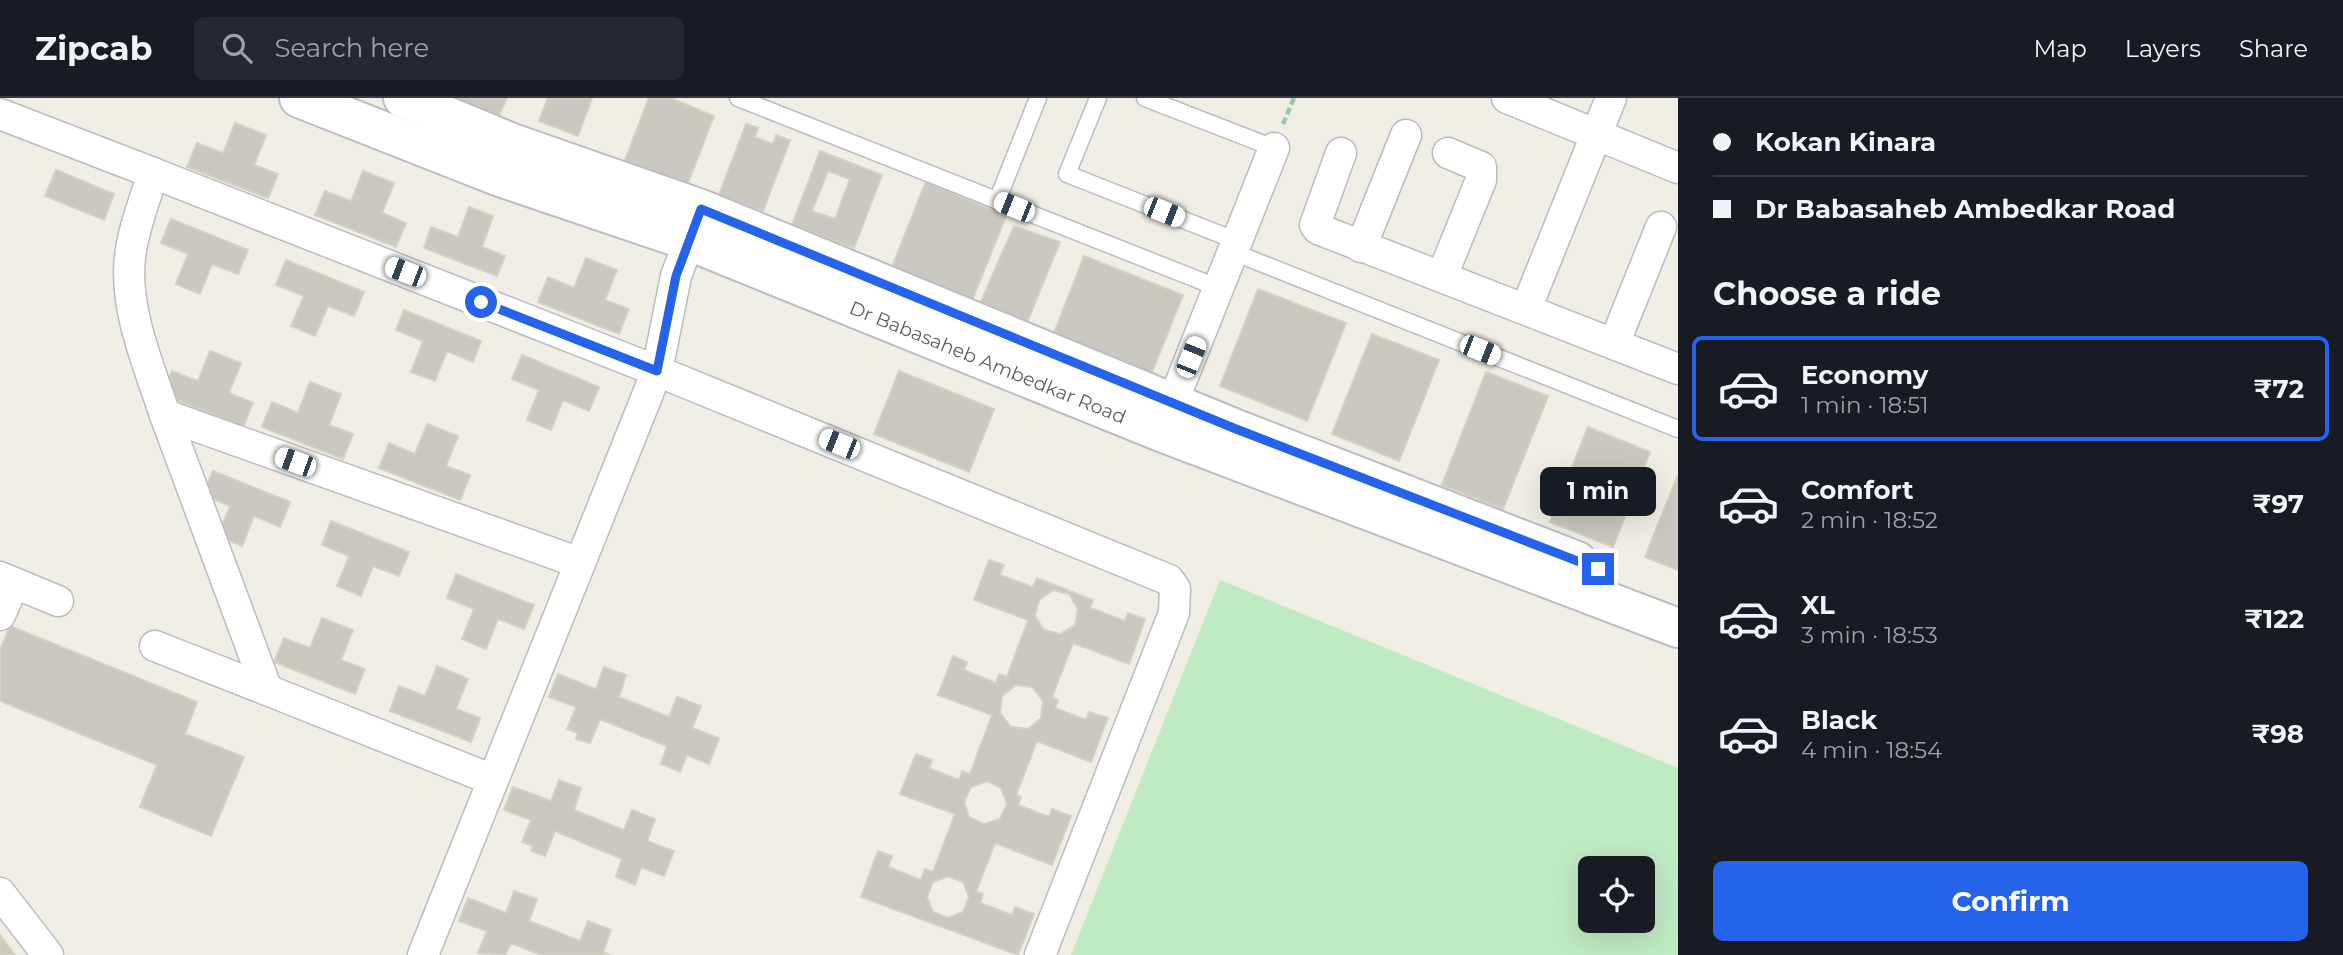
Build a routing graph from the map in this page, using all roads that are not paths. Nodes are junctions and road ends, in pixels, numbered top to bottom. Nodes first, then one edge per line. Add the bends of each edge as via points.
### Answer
1 (299, 98) edge
2 (738, 98) edge
3 (1038, 98) edge
4 (1098, 98) edge
5 (1145, 98) edge
6 (1611, 98) edge
7 (1512, 99) edge
8 (389, 110) edge
9 (0, 114) edge
10 (1597, 134) junction
11 (1406, 135) dead end
12 (1274, 148) joint
13 (1341, 153) dead end
14 (1448, 153) dead end
15 (1678, 168) edge
16 (153, 173) junction
17 (998, 201) junction
18 (695, 225) junction
19 (1661, 227) dead end
20 (1235, 247) junction
21 (1361, 247) junction
22 (1442, 276) junction
23 (1219, 288) junction
24 (1526, 309) junction
25 (1614, 344) junction
26 (1678, 369) edge
27 (657, 371) junction
28 (164, 415) junction
29 (1167, 417) junction
30 (1678, 429) edge
31 (580, 563) junction
32 (7, 580) edge
33 (1594, 580) junction
34 (1678, 599) edge
35 (58, 601) dead end
36 (0, 615) edge
37 (1678, 628) edge
38 (155, 646) dead end
39 (267, 690) junction
40 (493, 780) junction
41 (0, 892) edge
42 (426, 954) edge
43 (48, 955) edge
44 (1040, 955) edge

1 - 8 main road, Dr Babasaheb Ambedkar Road
2 - 17 lane
3 - 17 lane
4 - 20 lane via 1067,174
5 - 12 lane
6 - 10 street
7 - 10 street
8 - 18 main road, Dr Babasaheb Ambedkar Road via 506,160
9 - 16 street
10 - 15 street
10 - 24 street
11 - 21 street
12 - 20 street
13 - 21 street via 1315,225
14 - 22 street via 1481,167 1481,180
16 - 27 street
16 - 28 street via 130,255 129,282 138,330
17 - 23 lane
18 - 27 street via 676,276
18 - 29 main road, Dr Babasaheb Ambedkar Road
19 - 25 street
20 - 23 street
20 - 30 lane
21 - 22 street
22 - 24 street
23 - 29 street
24 - 25 street
25 - 26 street
27 - 31 street
27 - 44 street via 1150,571 1169,580 1175,589 1174,612
28 - 31 street
28 - 39 street
29 - 33 main road, Dr Babasaheb Ambedkar Road
31 - 40 street
32 - 35 street
32 - 36 street
33 - 34 main road, Dr Babasaheb Ambedkar Road
33 - 37 main road, Dr Babasaheb Ambedkar Road
38 - 39 street
39 - 40 street
40 - 42 street
41 - 43 street

